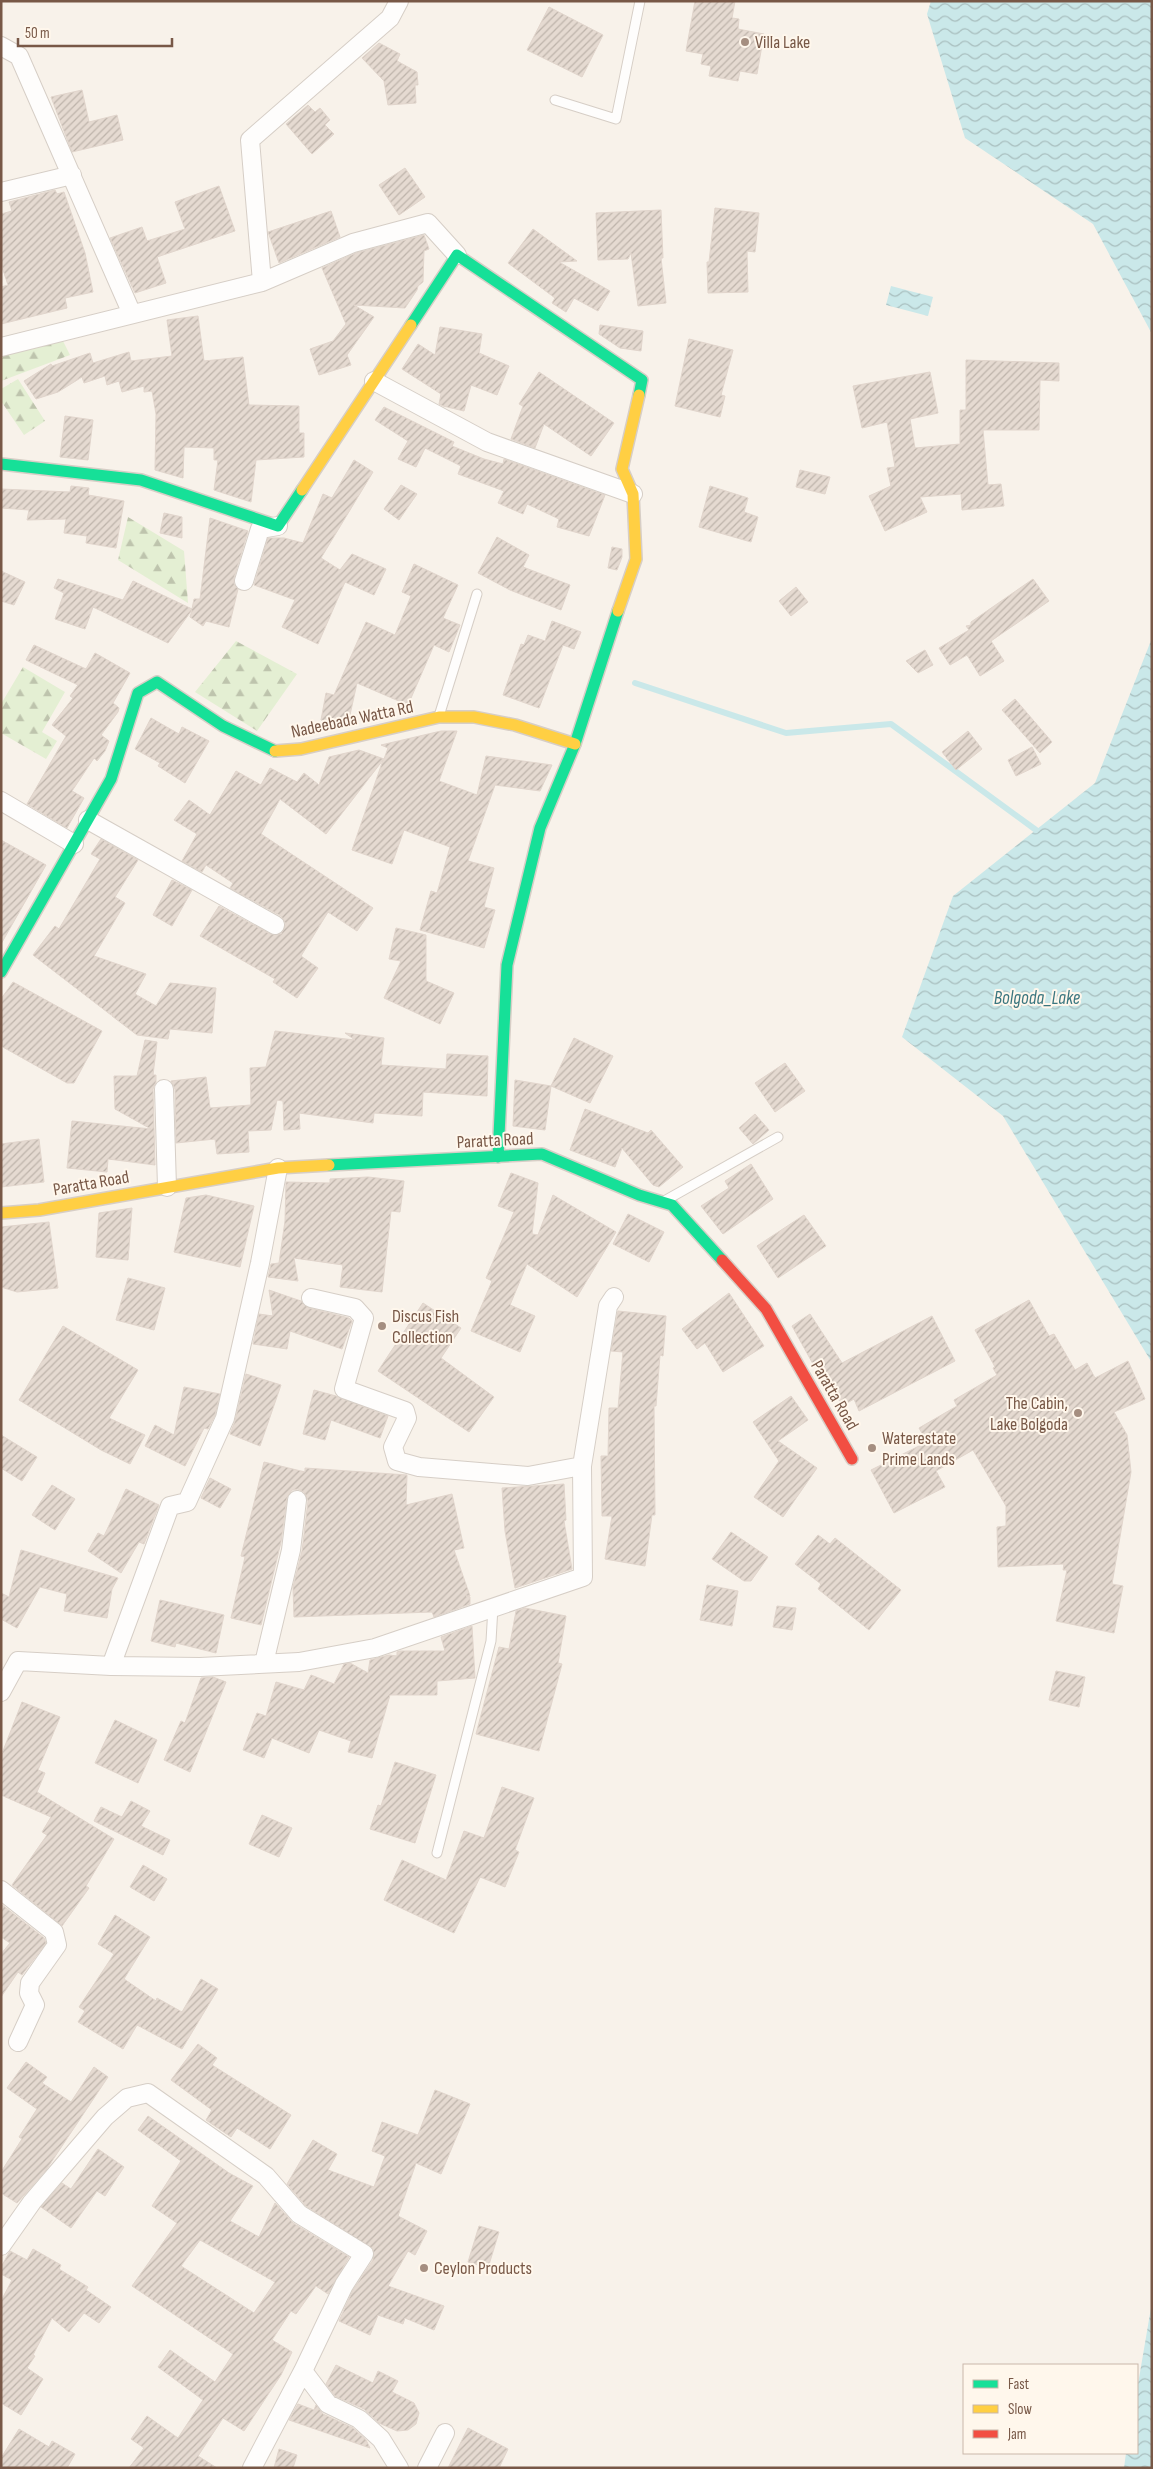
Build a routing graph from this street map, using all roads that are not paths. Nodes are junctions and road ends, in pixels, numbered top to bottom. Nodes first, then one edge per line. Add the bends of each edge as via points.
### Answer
1 (398, 1) edge
2 (640, 1) edge
3 (1, 46) edge
4 (555, 100) dead end
5 (72, 175) junction
6 (1, 192) edge
7 (457, 255) junction
8 (262, 282) junction
9 (132, 314) junction
10 (1, 347) edge
11 (374, 381) junction
12 (1, 464) edge
13 (634, 494) junction
14 (278, 526) junction
15 (244, 580) dead end
16 (477, 594) dead end
17 (439, 716) junction
18 (575, 744) junction
19 (1, 801) edge
20 (88, 820) junction
21 (74, 844) junction
22 (274, 925) dead end
23 (1, 972) edge
24 (164, 1089) dead end
25 (778, 1137) dead end
26 (498, 1157) junction
27 (278, 1168) junction
28 (167, 1187) junction
29 (661, 1202) junction
30 (1, 1213) edge
31 (614, 1297) dead end
32 (311, 1298) dead end
33 (852, 1459) dead end
34 (582, 1466) junction
35 (297, 1500) dead end
36 (493, 1607) junction
37 (264, 1664) junction
38 (111, 1666) junction
39 (1, 1692) edge
40 (437, 1853) dead end
41 (1, 1890) edge
42 (18, 2042) dead end
43 (1, 2246) edge
44 (303, 2371) junction
45 (445, 2433) dead end
46 (252, 2468) edge
47 (399, 2468) edge
48 (428, 2468) edge

1 - 8 street via 390,18 250,140
2 - 4 lane via 616,119
3 - 5 street via 19,56
5 - 6 street
5 - 9 street
7 - 8 street via 428,223 353,243
7 - 11 street
7 - 13 street via 642,380 622,469
8 - 9 street
9 - 10 street
11 - 13 street via 487,442
11 - 14 street
12 - 14 street via 141,480
13 - 18 street via 636,559
14 - 15 street via 260,530
16 - 17 lane
17 - 18 street, Nadeebada Watta Rd via 474,716
17 - 20 street, Nadeebada Watta Rd via 277,752 216,722 157,682 138,693 111,779
18 - 26 street via 540,828 506,965
19 - 21 street
20 - 21 street, Nadeebada Watta Rd
20 - 22 street
21 - 23 street, Nadeebada Watta Rd
24 - 28 street
25 - 29 lane
26 - 27 street, Paratta Road
26 - 29 street, Paratta Road via 542,1154
27 - 28 street, Paratta Road
27 - 38 street via 225,1418 187,1502 170,1506
28 - 30 street, Paratta Road via 39,1210
29 - 33 street, Paratta Road via 672,1205 766,1309
31 - 34 street via 608,1306
32 - 34 street via 355,1308 364,1318 344,1389 405,1411 407,1418 394,1447 397,1461 528,1476
34 - 36 street via 583,1577
35 - 37 street via 291,1550
36 - 37 street via 374,1648 299,1662
36 - 40 lane via 491,1641
37 - 38 street
38 - 39 street via 18,1661
41 - 42 street via 54,1932 57,1945 30,1983 29,1993 35,2005
43 - 44 street via 32,2202 105,2116 127,2098 148,2093 266,2176 299,2214 364,2254 344,2285
44 - 46 street
44 - 47 street via 328,2404 359,2419 381,2439
45 - 48 street

